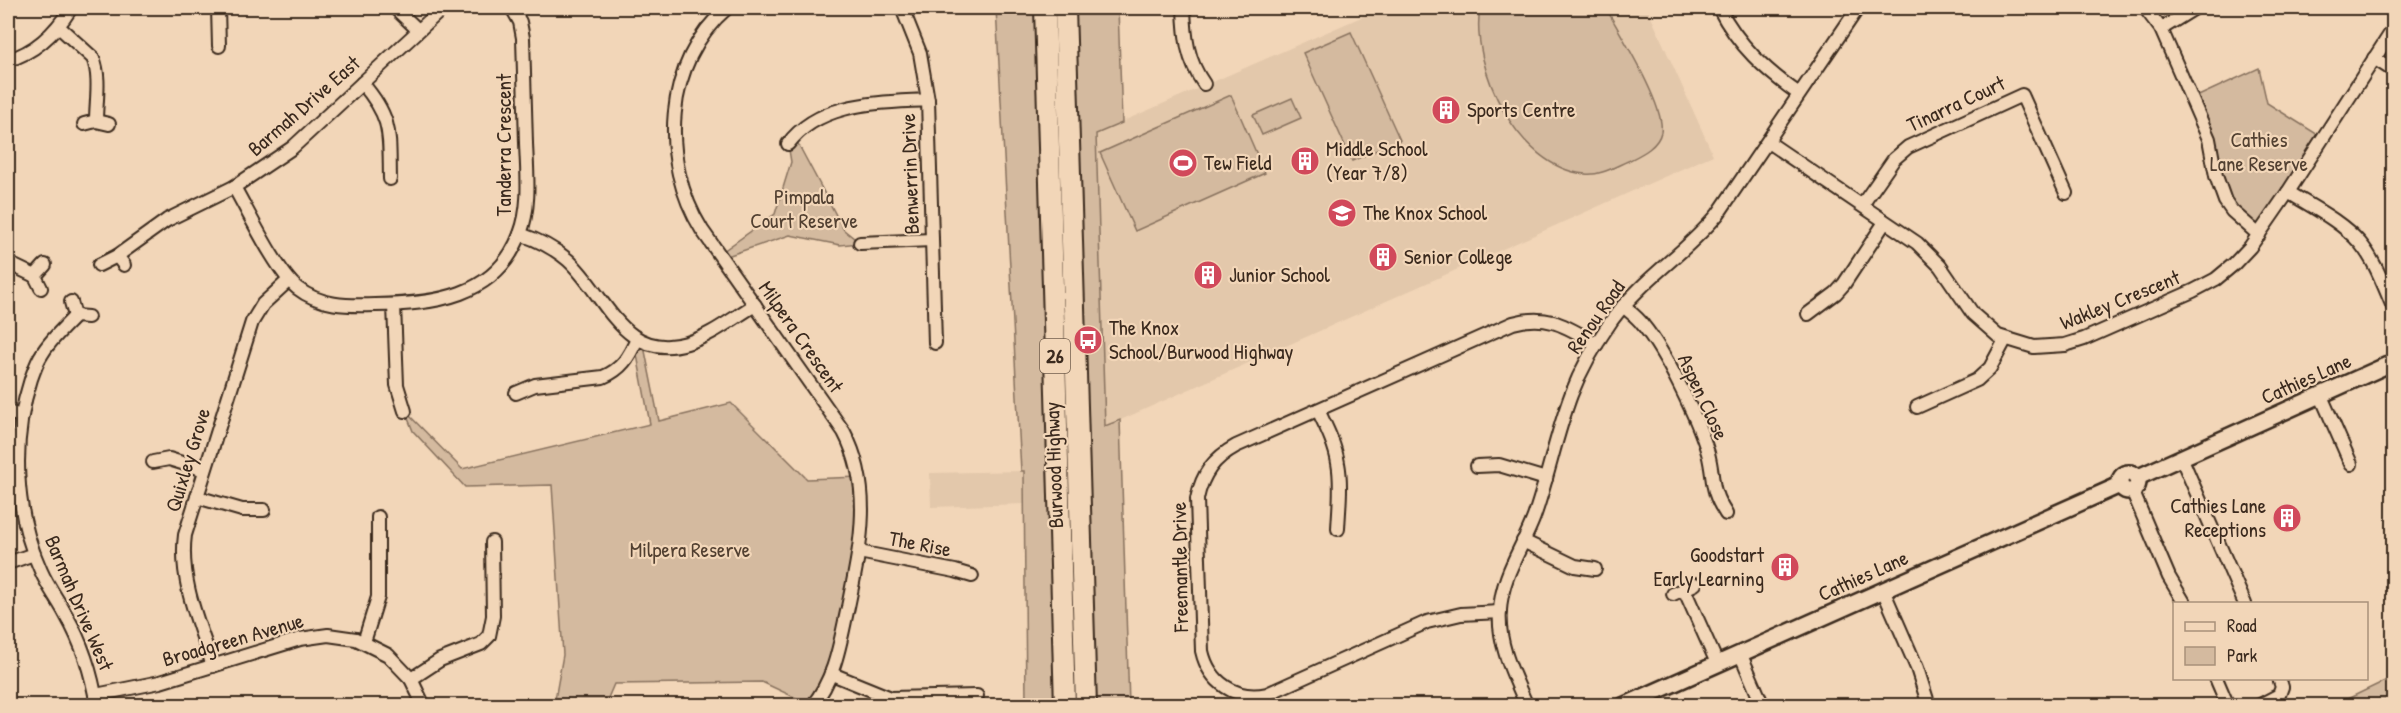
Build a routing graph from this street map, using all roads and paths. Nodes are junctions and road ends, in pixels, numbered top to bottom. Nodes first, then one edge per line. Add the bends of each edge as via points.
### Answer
1 (71, 8) edge
2 (218, 8) edge
3 (395, 8) edge
4 (443, 8) edge
5 (512, 8) edge
6 (728, 8) edge
7 (902, 8) edge
8 (1045, 8) edge
9 (1065, 8) edge
10 (1184, 8) edge
11 (1719, 8) edge
12 (1858, 8) edge
13 (2145, 8) edge
14 (2195, 8) edge
15 (59, 27) junction
16 (2394, 28) edge
17 (2161, 29) junction
18 (418, 30) junction
19 (219, 46) dead end
20 (2374, 58) junction
21 (8, 60) edge
22 (2394, 70) edge
23 (362, 83) junction
24 (1204, 84) dead end
25 (1799, 94) junction
26 (928, 100) junction
27 (109, 124) dead end
28 (1768, 142) junction
29 (788, 144) dead end
30 (390, 179) dead end
31 (234, 187) junction
32 (2288, 192) junction
33 (2066, 193) dead end
34 (1862, 205) junction
35 (1885, 222) junction
36 (520, 234) junction
37 (2259, 235) junction
38 (932, 240) junction
39 (860, 243) dead end
40 (8, 263) edge
41 (45, 265) dead end
42 (99, 265) dead end
43 (35, 276) junction
44 (290, 280) junction
45 (41, 288) dead end
46 (71, 302) dead end
47 (394, 305) junction
48 (755, 305) junction
49 (1623, 306) junction
50 (2394, 309) edge
51 (1808, 314) dead end
52 (75, 316) junction
53 (88, 317) dead end
54 (637, 339) junction
55 (2005, 340) junction
56 (935, 343) dead end
57 (1596, 344) junction
58 (2394, 362) edge
59 (516, 393) dead end
60 (2320, 396) junction
61 (1917, 407) dead end
62 (1318, 410) junction
63 (405, 411) dead end
64 (8, 412) edge
65 (21, 416) junction
66 (2181, 457) junction
67 (153, 462) dead end
68 (2351, 464) dead end
69 (1478, 466) dead end
70 (206, 470) junction
71 (1546, 479) junction
72 (2129, 484) junction
73 (197, 497) junction
74 (264, 510) dead end
75 (1726, 514) dead end
76 (378, 518) dead end
77 (1338, 529) dead end
78 (1523, 540) junction
79 (492, 542) dead end
80 (859, 552) junction
81 (34, 554) junction
82 (8, 563) edge
83 (1596, 569) dead end
84 (972, 576) dead end
85 (1684, 589) dead end
86 (1883, 590) junction
87 (2184, 602) edge
88 (2246, 602) edge
89 (1500, 612) junction
90 (364, 642) junction
91 (1740, 653) junction
92 (1717, 663) junction
93 (213, 666) junction
94 (832, 674) junction
95 (411, 679) junction
96 (2217, 680) edge
97 (2280, 680) edge
98 (1237, 693) junction
99 (977, 696) dead end
100 (96, 700) edge
101 (424, 705) edge
102 (812, 705) edge
103 (1065, 705) edge
104 (1086, 705) edge
105 (1233, 705) edge
106 (1527, 705) edge
107 (1623, 705) edge
108 (1763, 705) edge
109 (1929, 705) edge
110 (2228, 705) edge
111 (2258, 705) edge

1 - 15 street
2 - 19 street
3 - 18 street
4 - 18 street, Barmah Drive East
5 - 36 street, Tanderra Crescent via 523,38 527,191
6 - 48 street, Milpera Crescent via 708,26 685,63 676,97 676,155 684,194 695,219
7 - 26 street, Benwerrin Drive via 920,53
8 - 103 highway, Burwood Highway / 26
9 - 104 highway, Burwood Highway / 26
10 - 24 street via 1188,53
11 - 25 street via 1754,58
12 - 25 street, Renou Road
13 - 17 street
14 - 17 street
15 - 21 street via 36,47
15 - 27 street via 95,63 98,78 90,123
16 - 20 street, Wakley Crescent
17 - 37 street via 2210,139 2225,201
18 - 23 street, Barmah Drive East
20 - 22 street
20 - 32 street, Wakley Crescent
23 - 30 street via 378,101 387,120
23 - 31 street, Barmah Drive East via 292,148
25 - 28 street, Renou Road
26 - 29 street via 837,110 802,129
26 - 38 street, Benwerrin Drive
28 - 34 street, Wakley Crescent
28 - 49 street, Renou Road via 1704,231
31 - 42 street, Barmah Drive East via 167,220 121,260
31 - 44 street, Tanderra Crescent
32 - 37 street, Wakley Crescent
32 - 50 street via 2360,243
33 - 34 street, Tinarra Court via 2022,95 1908,147 1894,159
34 - 35 street, Wakley Crescent
35 - 51 street via 1840,289
35 - 55 street, Wakley Crescent via 1925,249 1973,314
36 - 47 street, Tanderra Crescent via 500,266 473,287 434,302
36 - 54 street via 551,247 569,261 616,321
37 - 55 street, Wakley Crescent via 2216,279 2084,339 2044,347
38 - 39 street
38 - 56 street, Benwerrin Drive
40 - 43 street
41 - 43 street
43 - 45 street
44 - 47 street, Tanderra Crescent via 307,294 332,304
44 - 70 street, Quixley Grove via 263,304 252,322
46 - 52 street
47 - 63 street via 397,385
48 - 54 street via 688,342 662,346
48 - 80 street, Milpera Crescent via 851,446 862,499
49 - 57 street, Renou Road
49 - 75 street, Aspen Close via 1649,333 1679,386 1710,461 1713,492
52 - 53 street
52 - 65 street, Barmah Drive West via 40,356
54 - 59 street via 624,364 610,374 535,385
55 - 61 street via 1990,368 1977,380
57 - 62 street, Freemantle Drive via 1560,323 1541,319 1519,321
57 - 71 street, Renou Road via 1571,393
58 - 60 street, Cathies Lane
60 - 66 street, Cathies Lane
60 - 68 street
62 - 77 street via 1338,461
62 - 98 street, Freemantle Drive via 1226,451 1210,465 1199,489 1202,651 1215,679
64 - 65 street
65 - 81 street, Barmah Drive West via 20,488
66 - 72 street, Cathies Lane
66 - 88 street
67 - 70 street via 169,459
69 - 71 street via 1498,465
70 - 73 street, Quixley Grove
71 - 78 street, Renou Road
72 - 86 street, Cathies Lane
72 - 87 street via 2169,577
73 - 74 street via 242,510
73 - 93 street, Quixley Grove via 185,536 184,563
76 - 90 street via 378,597
78 - 83 street via 1575,566
78 - 89 street, Renou Road via 1507,574
79 - 95 street via 493,616 489,636 482,644 440,660
80 - 84 street, The Rise
80 - 94 street, Milpera Crescent
81 - 82 street
81 - 100 street, Barmah Drive West via 81,646
85 - 92 street
86 - 91 street, Cathies Lane
86 - 109 street
89 - 98 street via 1436,620 1274,691 1260,695
89 - 106 street, Renou Road via 1505,652
90 - 93 street, Broadgreen Avenue via 338,636 309,636
90 - 95 street, Broadgreen Avenue via 388,655
91 - 92 street, Cathies Lane
91 - 108 street
92 - 107 street, Cathies Lane
93 - 100 street, Broadgreen Avenue
94 - 99 street via 891,698
94 - 102 street, Milpera Crescent
95 - 101 street, Broadgreen Avenue
96 - 110 street
97 - 111 street via 2279,695
98 - 105 street

